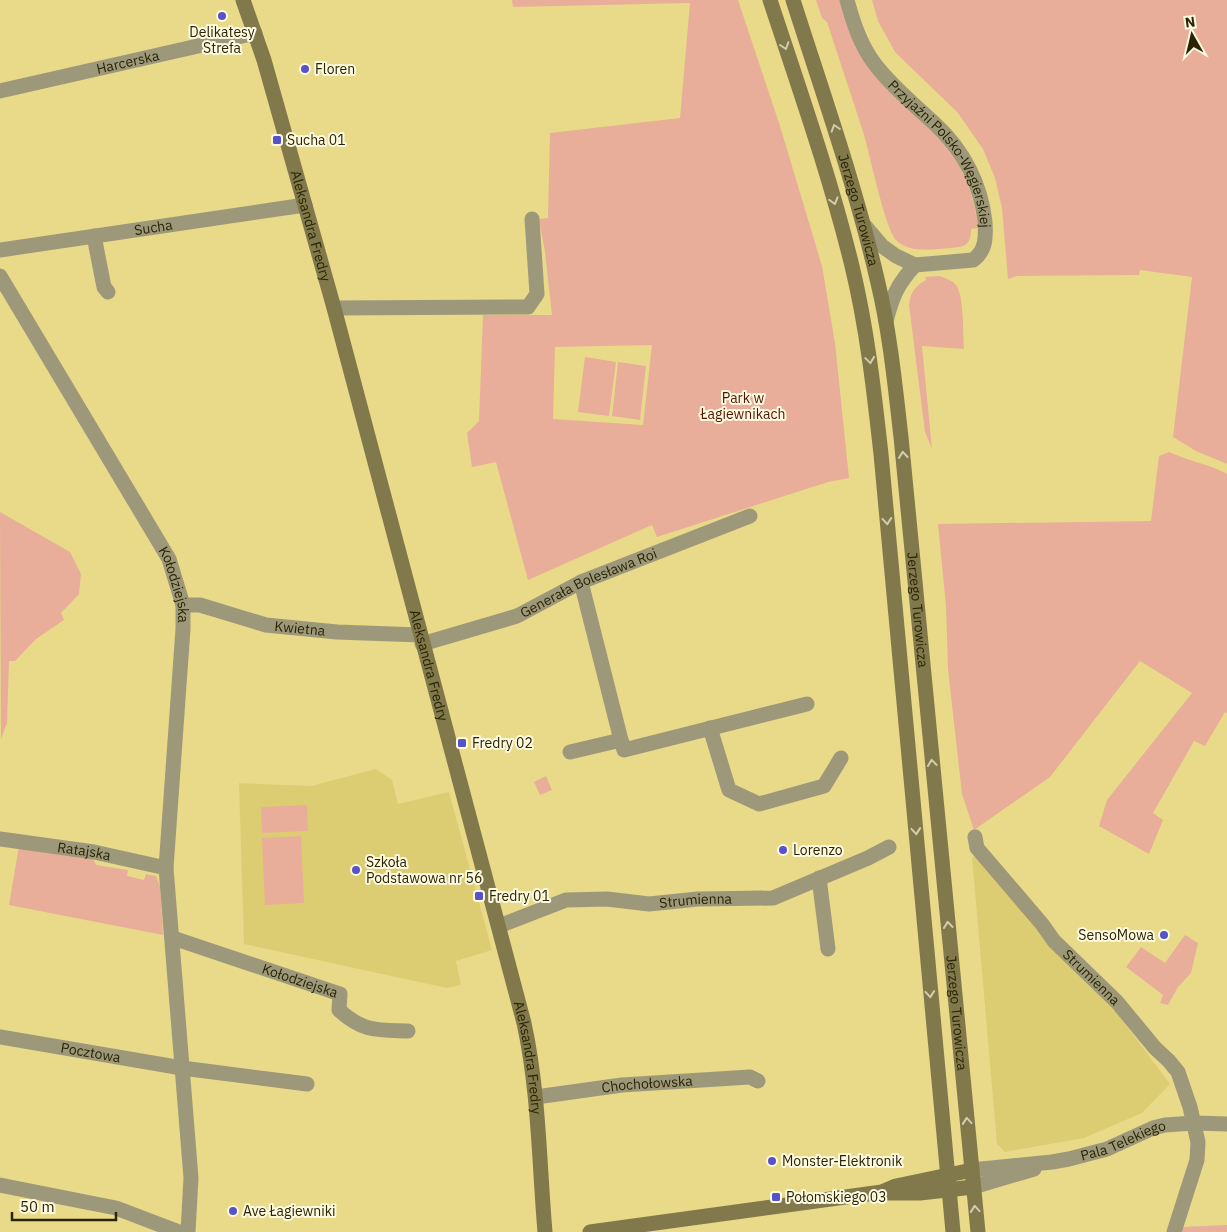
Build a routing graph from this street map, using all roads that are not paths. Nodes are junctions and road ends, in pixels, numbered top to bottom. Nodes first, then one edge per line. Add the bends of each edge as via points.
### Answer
1 (243, 0) edge
2 (770, 0) edge
3 (793, 0) edge
4 (847, 0) edge
5 (255, 33) junction
6 (0, 91) edge
7 (305, 205) junction
8 (532, 219) dead end
9 (864, 225) junction
10 (94, 236) junction
11 (0, 250) edge
12 (915, 266) junction
13 (0, 276) edge
14 (104, 291) dead end
15 (334, 308) junction
16 (886, 321) junction
17 (750, 516) dead end
18 (582, 582) junction
19 (183, 605) junction
20 (421, 639) junction
21 (807, 704) dead end
22 (710, 728) junction
23 (621, 740) junction
24 (570, 752) dead end
25 (841, 758) dead end
26 (975, 837) dead end
27 (0, 839) edge
28 (889, 847) dead end
29 (166, 868) junction
30 (819, 878) junction
31 (499, 926) junction
32 (173, 938) junction
33 (828, 949) dead end
34 (408, 1031) dead end
35 (0, 1038) edge
36 (182, 1068) junction
37 (758, 1081) dead end
38 (307, 1084) dead end
39 (536, 1097) junction
40 (1194, 1123) junction
41 (1227, 1124) edge
42 (1052, 1162) junction
43 (972, 1170) junction
44 (948, 1174) junction
45 (0, 1185) edge
46 (973, 1187) junction
47 (949, 1191) junction
48 (882, 1192) junction
49 (179, 1232) edge
50 (188, 1232) edge
51 (545, 1232) edge
52 (590, 1232) edge
53 (953, 1232) edge
54 (978, 1232) edge
55 (1174, 1232) edge

1 - 5 main road, Aleksandra Fredry
2 -> 44 main road, Jerzego Turowicza via 834,199 866,336 882,464
9 -> 3 main road, Jerzego Turowicza
4 - 12 street, Przyjaźni Polsko-Węgierskiej via 858,35 870,58 886,78 952,142 967,163 981,199 985,243 980,254 968,262
5 - 6 street, Harcerska
5 - 7 main road, Aleksandra Fredry
7 - 10 street, Sucha
7 - 15 main road, Aleksandra Fredry
8 - 15 street via 537,294 528,307
9 - 12 street via 882,246
9 - 16 main road, Jerzego Turowicza
10 - 11 street, Sucha
10 - 14 street
12 - 16 street via 892,297
13 - 19 street, Kołodziejska via 169,559
15 - 20 main road, Aleksandra Fredry
43 -> 16 main road, Jerzego Turowicza via 901,437
17 - 18 street, Generała Bolesława Roi
18 - 20 street, Generała Bolesława Roi via 517,616
18 - 23 street
19 - 20 street, Kwietna via 200,605 266,625
19 - 29 street, Kołodziejska
20 - 31 main road, Aleksandra Fredry
21 - 22 street
22 - 23 street via 624,750
22 - 25 street via 729,790 759,804 824,786
23 - 24 street
26 - 40 street, Strumienna via 978,848 1054,942 1117,1002 1175,1068
27 - 29 street, Ratajska via 94,852
28 - 30 street, Strumienna
29 - 32 street, Kołodziejska
30 - 31 street, Strumienna via 773,898 698,899 649,904 607,899 566,900
30 - 33 street
31 - 39 main road, Aleksandra Fredry via 526,1030
32 - 34 street, Kołodziejska via 340,994 339,1010 353,1023 377,1030
32 - 36 street, Kołodziejska
35 - 36 street, Pocztowa
36 - 38 street
36 - 50 street, Kołodziejska via 191,1178
37 - 39 street, Chochołowska via 750,1077 622,1085
39 - 51 main road, Aleksandra Fredry
40 - 41 street, Pala Telekiego
40 - 42 street, Pala Telekiego via 1153,1128 1107,1149
40 - 55 street, Strumienna via 1197,1160
42 - 43 street, Pala Telekiego
42 - 46 street, Pala Telekiego
43 - 44 main road
43 - 46 main road, Jerzego Turowicza
44 - 47 main road, Jerzego Turowicza
44 - 48 main road
45 - 49 street via 116,1208
46 - 47 main road, Pala Telekiego
54 -> 46 main road, Jerzego Turowicza
47 - 48 main road, Pala Telekiego
47 - 53 main road, Jerzego Turowicza
48 - 52 main road

